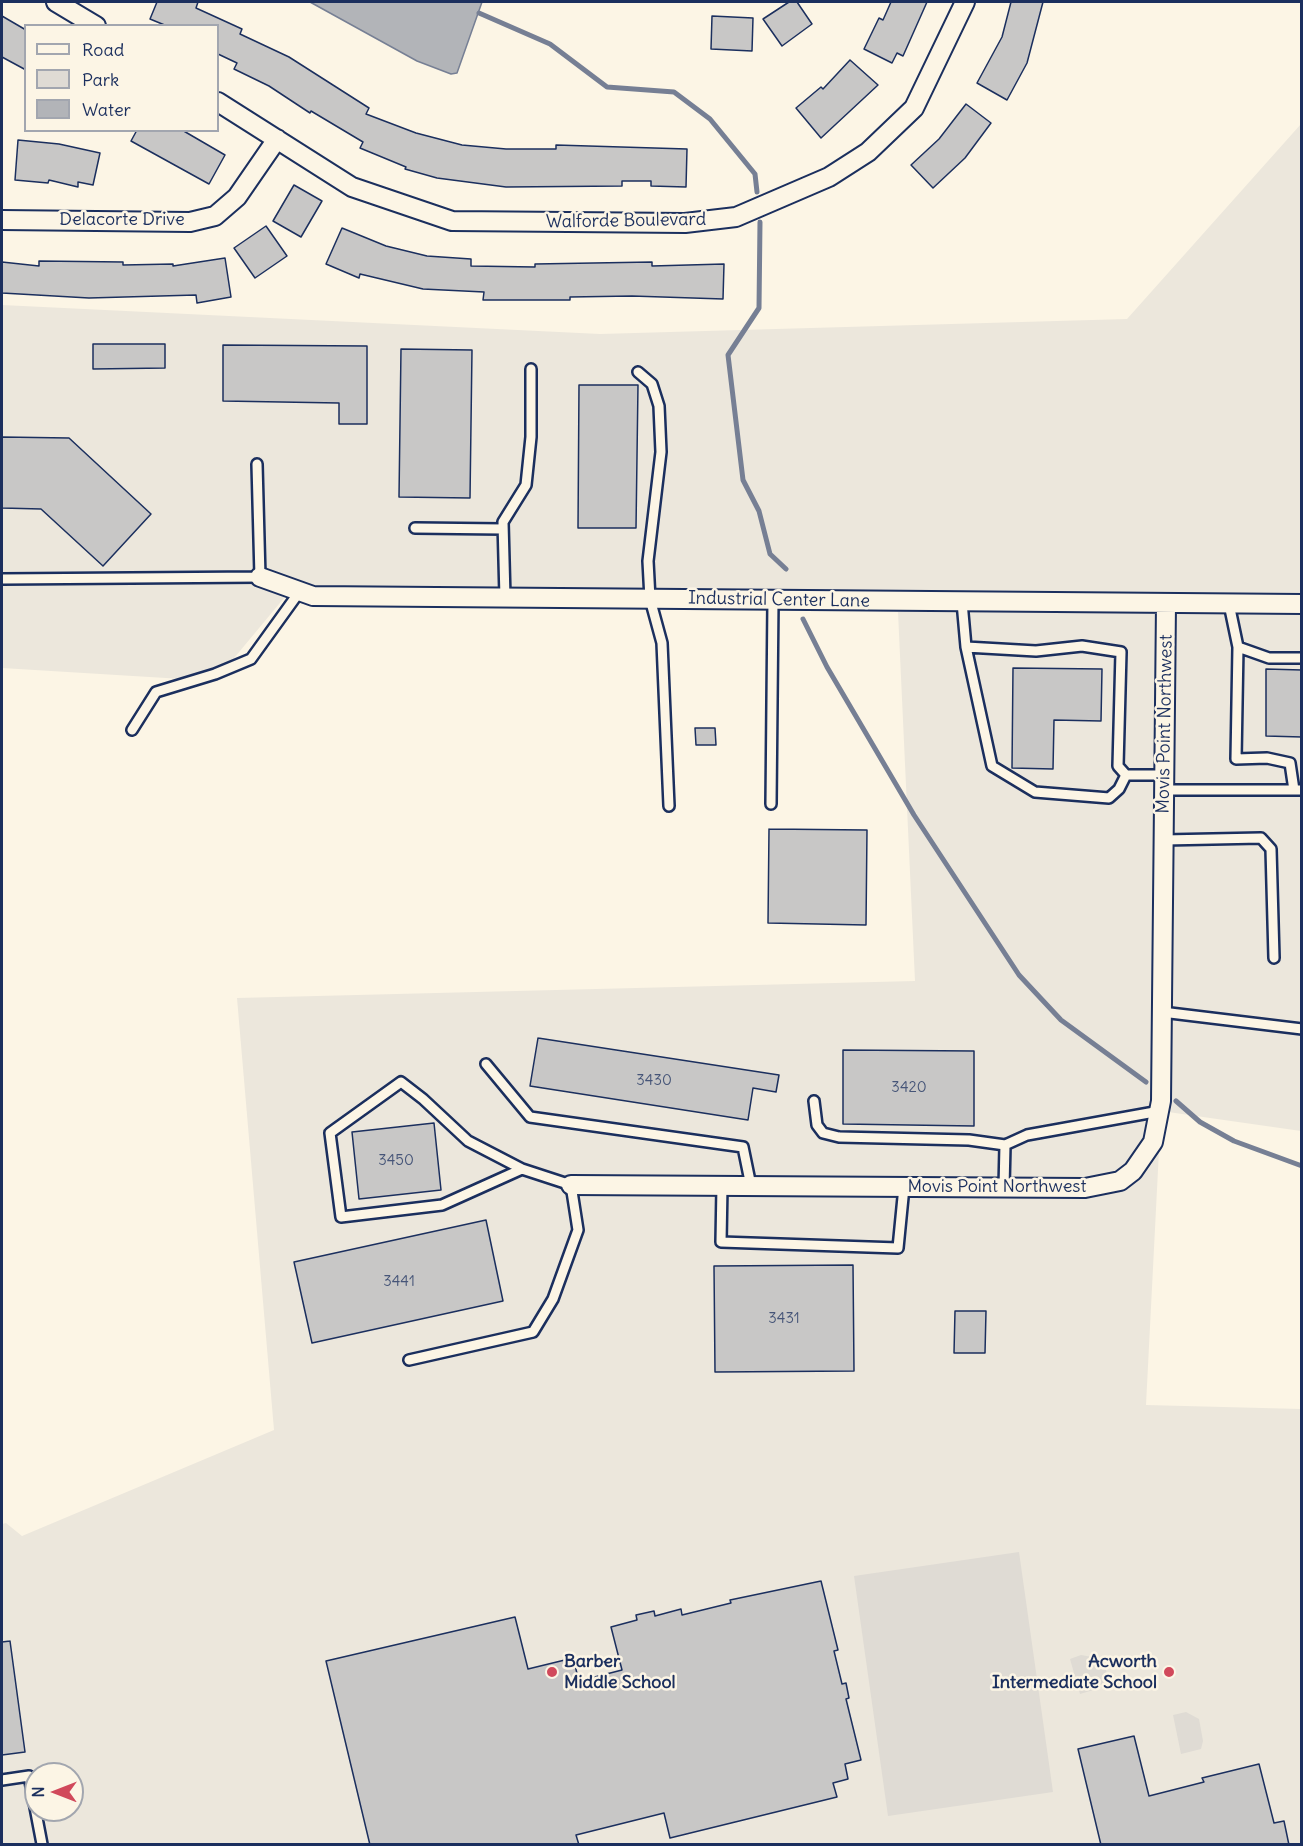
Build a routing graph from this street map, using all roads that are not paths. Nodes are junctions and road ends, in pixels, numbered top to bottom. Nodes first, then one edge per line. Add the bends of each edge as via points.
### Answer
1 (56, 2) edge
2 (965, 2) edge
3 (93, 24) edge
4 (219, 103) edge
5 (277, 139) junction
6 (2, 220) edge
7 (531, 369) dead end
8 (638, 372) dead end
9 (257, 464) dead end
10 (415, 528) dead end
11 (504, 529) junction
12 (260, 577) junction
13 (2, 579) edge
14 (300, 591) junction
15 (505, 598) junction
16 (650, 599) junction
17 (773, 600) junction
18 (962, 602) junction
19 (1166, 604) junction
20 (1229, 604) junction
21 (1302, 604) edge
22 (966, 647) junction
23 (1238, 647) junction
24 (1302, 658) edge
25 (132, 730) dead end
26 (1126, 775) junction
27 (1164, 782) junction
28 (1298, 790) edge
29 (771, 804) dead end
30 (669, 806) dead end
31 (1164, 840) junction
32 (1274, 958) dead end
33 (1162, 1012) junction
34 (1302, 1029) edge
35 (486, 1064) dead end
36 (814, 1101) dead end
37 (1160, 1111) junction
38 (1005, 1145) junction
39 (522, 1169) junction
40 (571, 1185) junction
41 (722, 1186) junction
42 (751, 1186) junction
43 (904, 1187) junction
44 (1004, 1188) junction
45 (409, 1360) dead end
46 (2, 1780) edge
47 (42, 1845) edge

1 - 3 street
2 - 5 street, Walforde Boulevard via 914,108 868,152 829,177 736,217 685,223 452,221 352,187
4 - 5 street, Walforde Boulevard
5 - 6 street, Delacorte Drive via 237,197 215,216 190,222
7 - 11 lane via 526,485 503,522
8 - 16 lane via 652,384 659,406 661,452 648,561
9 - 12 lane
10 - 11 lane
11 - 15 lane
12 - 13 lane
12 - 14 street, Industrial Center Lane
14 - 15 street, Industrial Center Lane via 313,596
14 - 25 lane via 251,659 156,692
15 - 16 street, Industrial Center Lane
16 - 17 street, Industrial Center Lane
16 - 30 lane via 663,643
17 - 18 street, Industrial Center Lane
17 - 29 lane
18 - 19 street, Industrial Center Lane
18 - 22 lane
19 - 20 street, Industrial Center Lane
19 - 27 street, Movis Point Northwest
20 - 21 street, Industrial Center Lane
20 - 23 lane
22 - 26 lane via 992,766 1035,792 1109,798
22 - 26 lane via 1036,651 1082,646 1121,652 1118,766
23 - 24 lane via 1269,658
23 - 28 lane via 1236,759 1267,758 1290,763
26 - 27 lane
27 - 28 lane via 1215,792
27 - 31 street, Movis Point Northwest
31 - 32 lane via 1260,838 1272,849
31 - 33 street, Movis Point Northwest
33 - 34 lane
33 - 37 street, Movis Point Northwest
35 - 42 lane via 530,1117 742,1147
36 - 38 lane via 817,1125 823,1133 839,1137 969,1140
37 - 38 lane via 1027,1135
37 - 44 street, Movis Point Northwest via 1148,1151 1133,1171 1120,1180 1085,1188
38 - 44 lane
39 - 39 lane via 468,1141 401,1082 330,1133 341,1217 442,1205
39 - 40 lane
40 - 41 street, Movis Point Northwest
40 - 45 lane via 578,1230 553,1299 533,1332
41 - 42 street, Movis Point Northwest
41 - 43 lane via 721,1242 898,1248
42 - 43 street, Movis Point Northwest
43 - 44 street, Movis Point Northwest
46 - 47 lane via 29,1776

